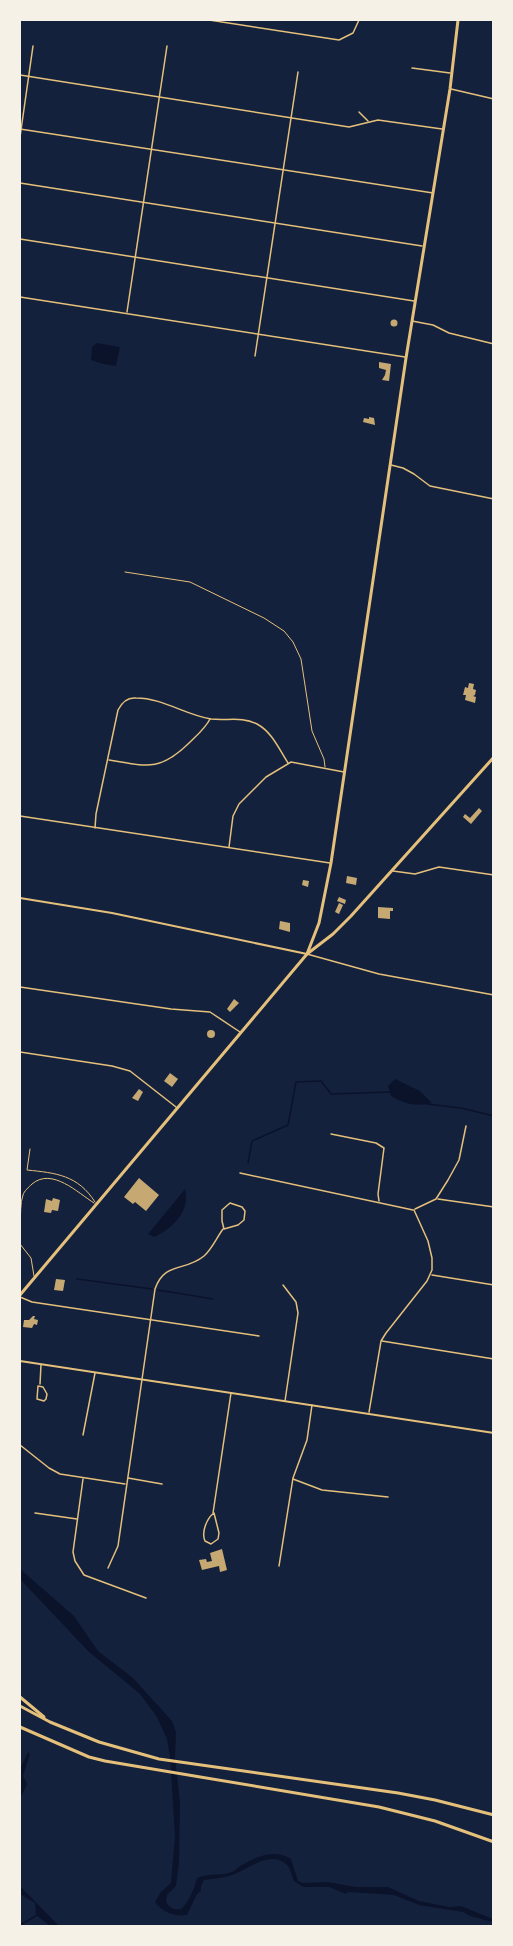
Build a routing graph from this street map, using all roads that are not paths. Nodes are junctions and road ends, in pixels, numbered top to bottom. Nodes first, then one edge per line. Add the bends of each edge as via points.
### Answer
1 (209, 20) edge
2 (248, 20) edge
3 (359, 20) edge
4 (458, 20) edge
5 (247, 26) junction
6 (33, 46) dead end
7 (167, 46) dead end
8 (412, 68) dead end
9 (298, 72) dead end
10 (450, 73) junction
11 (20, 75) edge
12 (29, 76) junction
13 (450, 89) junction
14 (160, 97) junction
15 (494, 99) edge
16 (359, 112) dead end
17 (290, 117) junction
18 (369, 122) junction
19 (20, 129) edge
20 (443, 129) junction
21 (20, 137) edge
22 (152, 150) junction
23 (282, 170) junction
24 (20, 183) edge
25 (434, 193) junction
26 (144, 202) junction
27 (274, 222) junction
28 (20, 239) edge
29 (423, 246) junction
30 (135, 258) junction
31 (266, 278) junction
32 (20, 297) edge
33 (415, 301) junction
34 (126, 314) junction
35 (412, 321) junction
36 (258, 334) junction
37 (494, 344) edge
38 (255, 356) dead end
39 (406, 357) junction
40 (390, 465) junction
41 (494, 499) edge
42 (125, 572) dead end
43 (210, 718) junction
44 (494, 757) edge
45 (108, 759) junction
46 (288, 763) junction
47 (325, 767) junction
48 (345, 772) junction
49 (20, 816) edge
50 (95, 828) junction
51 (229, 848) junction
52 (330, 864) junction
53 (392, 871) junction
54 (494, 875) edge
55 (20, 898) edge
56 (307, 954) junction
57 (20, 987) edge
58 (494, 995) edge
59 (240, 1033) junction
60 (20, 1052) edge
61 (176, 1108) junction
62 (466, 1126) dead end
63 (331, 1134) dead end
64 (30, 1149) dead end
65 (240, 1173) dead end
66 (436, 1199) junction
67 (379, 1202) junction
68 (96, 1204) junction
69 (494, 1207) edge
70 (414, 1210) junction
71 (20, 1223) edge
72 (224, 1229) junction
73 (20, 1244) edge
74 (431, 1275) junction
75 (34, 1277) junction
76 (283, 1285) dead end
77 (494, 1285) edge
78 (20, 1296) edge
79 (149, 1320) junction
80 (259, 1336) dead end
81 (381, 1341) junction
82 (494, 1359) edge
83 (20, 1361) edge
84 (42, 1364) junction
85 (95, 1372) junction
86 (141, 1379) junction
87 (40, 1385) junction
88 (231, 1392) junction
89 (285, 1401) junction
90 (312, 1404) junction
91 (369, 1413) junction
92 (494, 1433) edge
93 (83, 1435) dead end
94 (20, 1445) edge
95 (127, 1478) junction
96 (293, 1478) junction
97 (83, 1479) junction
98 (162, 1484) dead end
99 (126, 1485) junction
100 (388, 1497) dead end
101 (35, 1512) dead end
102 (213, 1513) junction
103 (78, 1519) junction
104 (279, 1566) dead end
105 (108, 1568) dead end
106 (146, 1598) dead end
107 (20, 1697) edge
108 (20, 1706) edge
109 (50, 1722) junction
110 (20, 1727) edge
111 (494, 1815) edge
112 (494, 1842) edge

1 - 5 street
2 - 5 street
3 - 5 street via 353,33 339,40
4 - 10 main road
6 - 12 street
7 - 14 street
8 - 10 street
9 - 17 street
10 - 13 main road
11 - 12 street
12 - 14 street
12 - 19 street
13 - 15 street
13 - 20 main road
14 - 17 street
14 - 22 street
16 - 18 street
17 - 18 street via 349,127
17 - 23 street
18 - 20 street via 388,120
19 - 21 street
19 - 22 street
20 - 25 main road
22 - 23 street
22 - 26 street
23 - 25 street
23 - 27 street
24 - 26 street
25 - 29 main road
26 - 27 street
26 - 30 street
27 - 29 street
27 - 31 street
28 - 30 street
29 - 33 main road
30 - 31 street
30 - 34 street
31 - 33 street
31 - 36 street
32 - 34 street
33 - 35 main road
34 - 36 street
35 - 37 street
35 - 39 main road
36 - 38 street
36 - 39 street
39 - 40 main road
40 - 41 street via 409,471 430,486
40 - 48 main road
42 - 47 lane via 190,582 284,631 301,659 312,731
43 - 45 street via 174,757 163,763 145,765
43 - 45 street via 149,699 124,701 118,710
43 - 46 street via 255,723 269,733
44 - 53 main road
45 - 50 street
46 - 47 street
46 - 51 street via 256,785 239,804
47 - 48 street
48 - 52 main road
49 - 50 street
50 - 51 street
51 - 52 street
52 - 56 main road via 320,920
53 - 54 street via 416,874 439,867
53 - 56 main road via 333,934
55 - 56 street
56 - 58 street via 379,974
56 - 59 main road
57 - 59 street via 171,1010 210,1012
59 - 61 main road
60 - 61 street via 130,1071
61 - 68 main road
62 - 66 street via 456,1166
63 - 67 street via 384,1148
64 - 68 lane via 27,1170 68,1176 88,1191
65 - 67 street
66 - 69 street
66 - 70 street
67 - 70 street
68 - 71 lane via 61,1182 34,1182 23,1194
68 - 75 main road
70 - 74 street via 428,1241
72 - 72 street via 225,1206 230,1203 242,1207 242,1223
72 - 79 street via 202,1258 162,1275
73 - 75 lane via 31,1258
74 - 77 street
74 - 81 street
75 - 78 main road
76 - 89 street via 296,1302 298,1313
78 - 79 street via 32,1302
79 - 80 street
79 - 86 street
81 - 82 street
81 - 91 street
83 - 84 street
84 - 85 street
84 - 87 street
85 - 86 street
85 - 93 street
86 - 88 street
86 - 95 street
87 - 87 street via 37,1399 44,1401 47,1394
88 - 89 street
88 - 102 street
89 - 90 street
90 - 91 street
90 - 96 street via 307,1440
91 - 92 street
94 - 97 street via 56,1472
95 - 98 street
95 - 99 street
96 - 100 street via 322,1490
96 - 104 street
97 - 99 street
97 - 103 street
99 - 105 street via 118,1546
101 - 103 street
102 - 102 street via 203,1537 211,1544 219,1533
103 - 106 street via 73,1552 84,1575
107 - 109 main road
108 - 109 main road
109 - 111 main road via 99,1742 159,1759 398,1793
110 - 112 main road via 105,1761 379,1807

